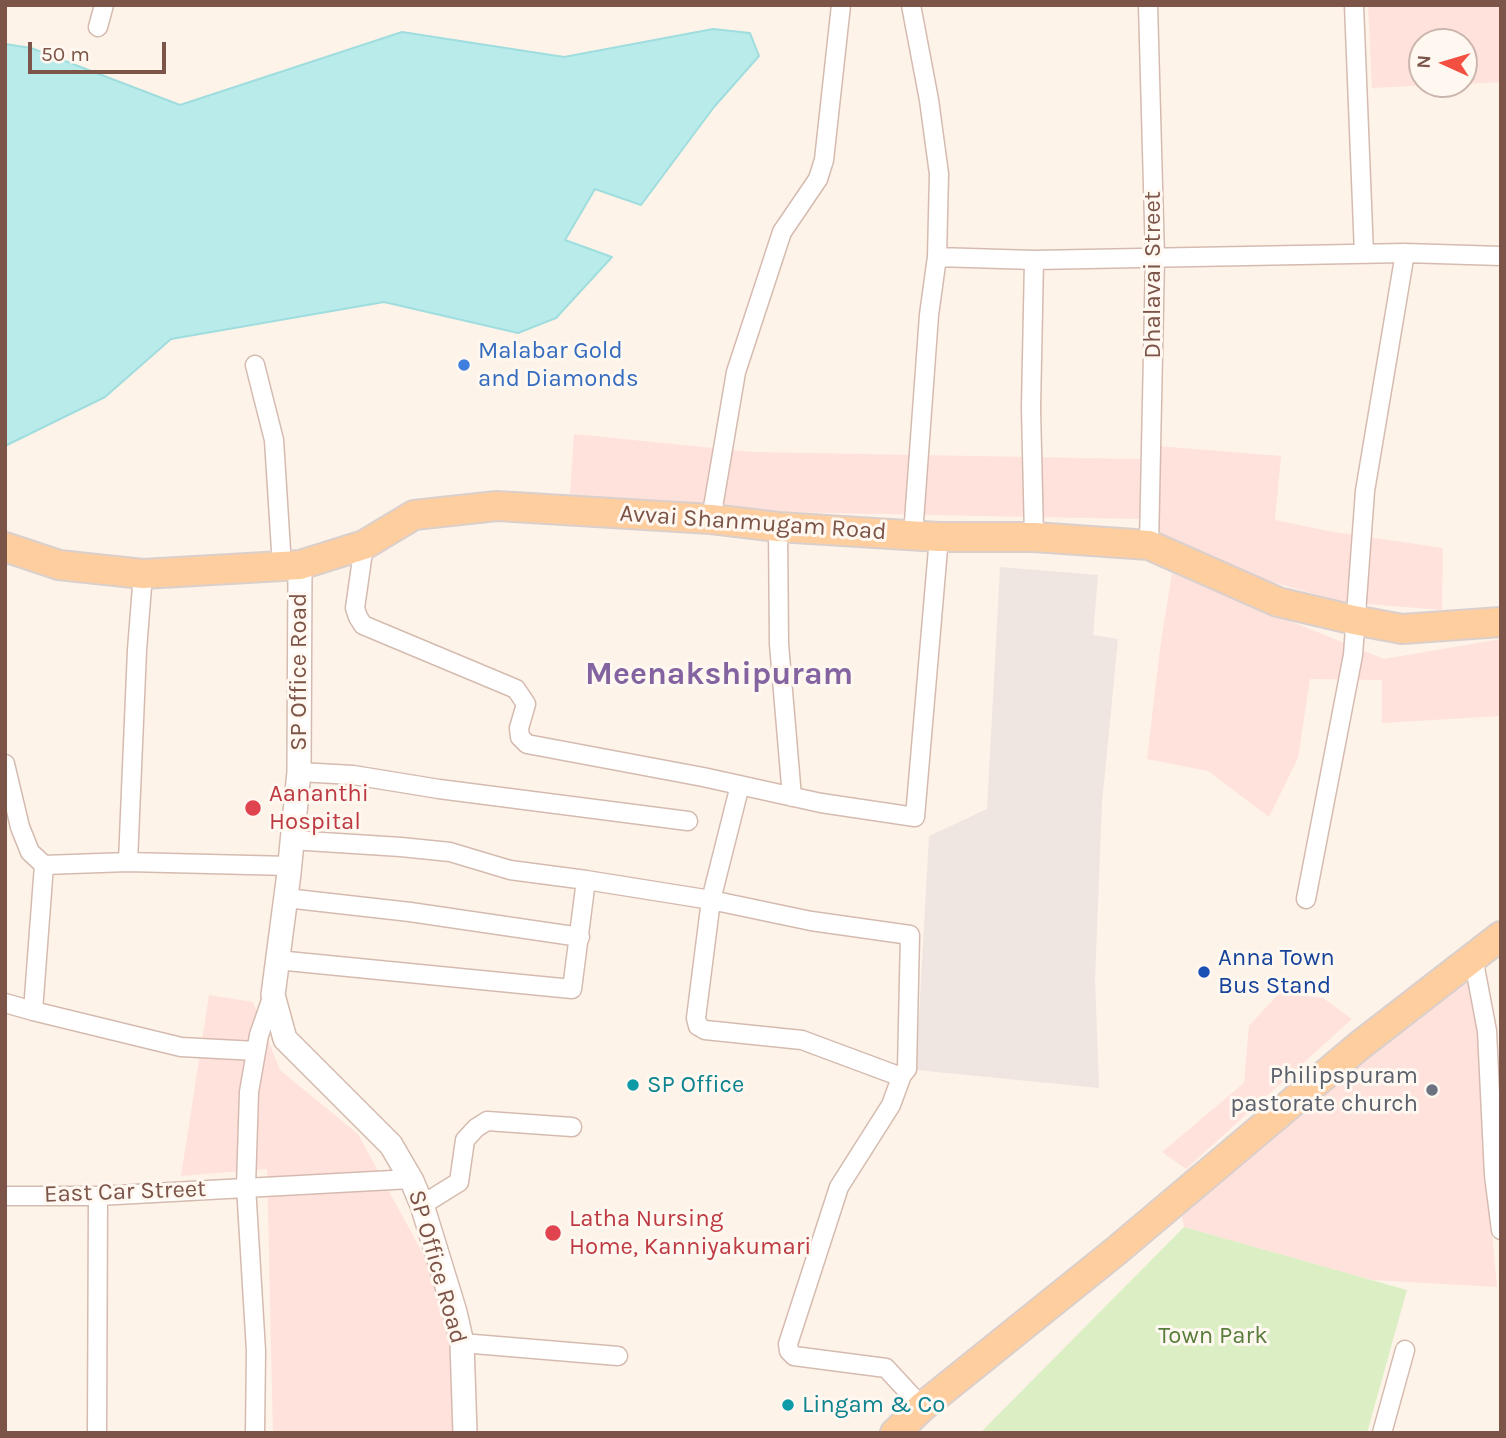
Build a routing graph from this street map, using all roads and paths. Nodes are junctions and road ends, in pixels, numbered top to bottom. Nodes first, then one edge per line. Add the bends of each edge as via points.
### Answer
1 (104, 5) edge
2 (841, 5) edge
3 (911, 5) edge
4 (1148, 5) edge
5 (1354, 5) edge
6 (98, 27) dead end
7 (1405, 253) junction
8 (1364, 254) junction
9 (1501, 256) edge
10 (937, 257) junction
11 (1155, 258) junction
12 (1034, 260) junction
13 (255, 365) dead end
14 (711, 519) junction
15 (778, 527) junction
16 (926, 536) junction
17 (1034, 537) junction
18 (364, 545) junction
19 (1149, 545) junction
20 (5, 547) edge
21 (291, 566) junction
22 (144, 574) junction
23 (1354, 620) junction
24 (1501, 622) edge
25 (5, 764) edge
26 (299, 772) junction
27 (740, 785) junction
28 (792, 797) junction
29 (688, 821) dead end
30 (291, 840) junction
31 (128, 862) junction
32 (44, 865) junction
33 (290, 866) junction
34 (586, 880) junction
35 (286, 898) junction
36 (1306, 899) dead end
37 (711, 900) junction
38 (1501, 936) edge
39 (580, 937) junction
40 (1473, 957) junction
41 (277, 960) junction
42 (273, 995) junction
43 (5, 1003) edge
44 (33, 1011) junction
45 (256, 1051) junction
46 (902, 1075) junction
47 (572, 1127) dead end
48 (411, 1179) junction
49 (246, 1186) junction
50 (5, 1196) edge
51 (98, 1196) junction
52 (422, 1205) junction
53 (1501, 1230) edge
54 (462, 1343) junction
55 (1405, 1350) dead end
56 (618, 1356) dead end
57 (922, 1407) junction
58 (97, 1433) edge
59 (255, 1433) edge
60 (465, 1433) edge
61 (895, 1433) edge
62 (1382, 1433) edge

1 - 6 street
2 - 14 street via 824,160 818,179 782,232 736,372
3 - 10 street via 939,174
4 - 11 street, Dhalavai Street
5 - 8 street
7 - 8 street
7 - 9 street
7 - 23 street via 1365,491
8 - 11 street
10 - 12 street
10 - 16 street via 929,315
11 - 12 street
11 - 19 street, Dhalavai Street
12 - 17 street
13 - 21 street via 274,440
14 - 15 main road, Avvai Shanmugam Road
14 - 18 main road, Avvai Shanmugam Road via 497,506 414,515
15 - 16 main road, Avvai Shanmugam Road
15 - 28 street via 779,644
16 - 17 main road, Avvai Shanmugam Road
16 - 28 street via 915,817
17 - 19 main road, Avvai Shanmugam Road
18 - 21 main road, Avvai Shanmugam Road
18 - 27 street via 355,608 363,625 516,689 526,704 519,728 527,744
19 - 23 main road, Avvai Shanmugam Road via 1279,602
20 - 22 main road, Avvai Shanmugam Road via 59,565
21 - 22 main road, Avvai Shanmugam Road
21 - 26 street, SP Office Road
22 - 31 street
23 - 24 main road, Avvai Shanmugam Road via 1402,629
23 - 36 street via 1353,655
25 - 32 street via 30,852
26 - 29 street via 354,775
26 - 30 street, SP Office Road
27 - 28 street
27 - 37 street
30 - 33 street, SP Office Road
30 - 34 street via 450,852 510,870
31 - 32 street
31 - 33 street
32 - 44 street
33 - 35 street, SP Office Road
34 - 37 street
34 - 39 street
35 - 39 street
35 - 41 street, SP Office Road
37 - 46 street via 696,1018 700,1028 803,1040
37 - 46 street via 910,935 907,1069
38 - 40 main road
39 - 41 street via 572,989
40 - 53 street via 1488,1031 1493,1175
40 - 57 main road
41 - 42 street, SP Office Road
42 - 45 street
42 - 48 street, SP Office Road via 285,1039 391,1145
43 - 44 street
44 - 45 street via 181,1047
45 - 49 street via 249,1092
46 - 57 street via 891,1105 839,1187 788,1344 794,1356 886,1368
47 - 52 street via 487,1121 465,1140 459,1182
48 - 49 street, East Car Street
48 - 52 street, SP Office Road
49 - 51 street, East Car Street
49 - 59 street via 256,1351
50 - 51 street, East Car Street
51 - 58 street
52 - 54 street, SP Office Road
54 - 56 street
54 - 60 street, SP Office Road
55 - 62 street
57 - 61 main road

